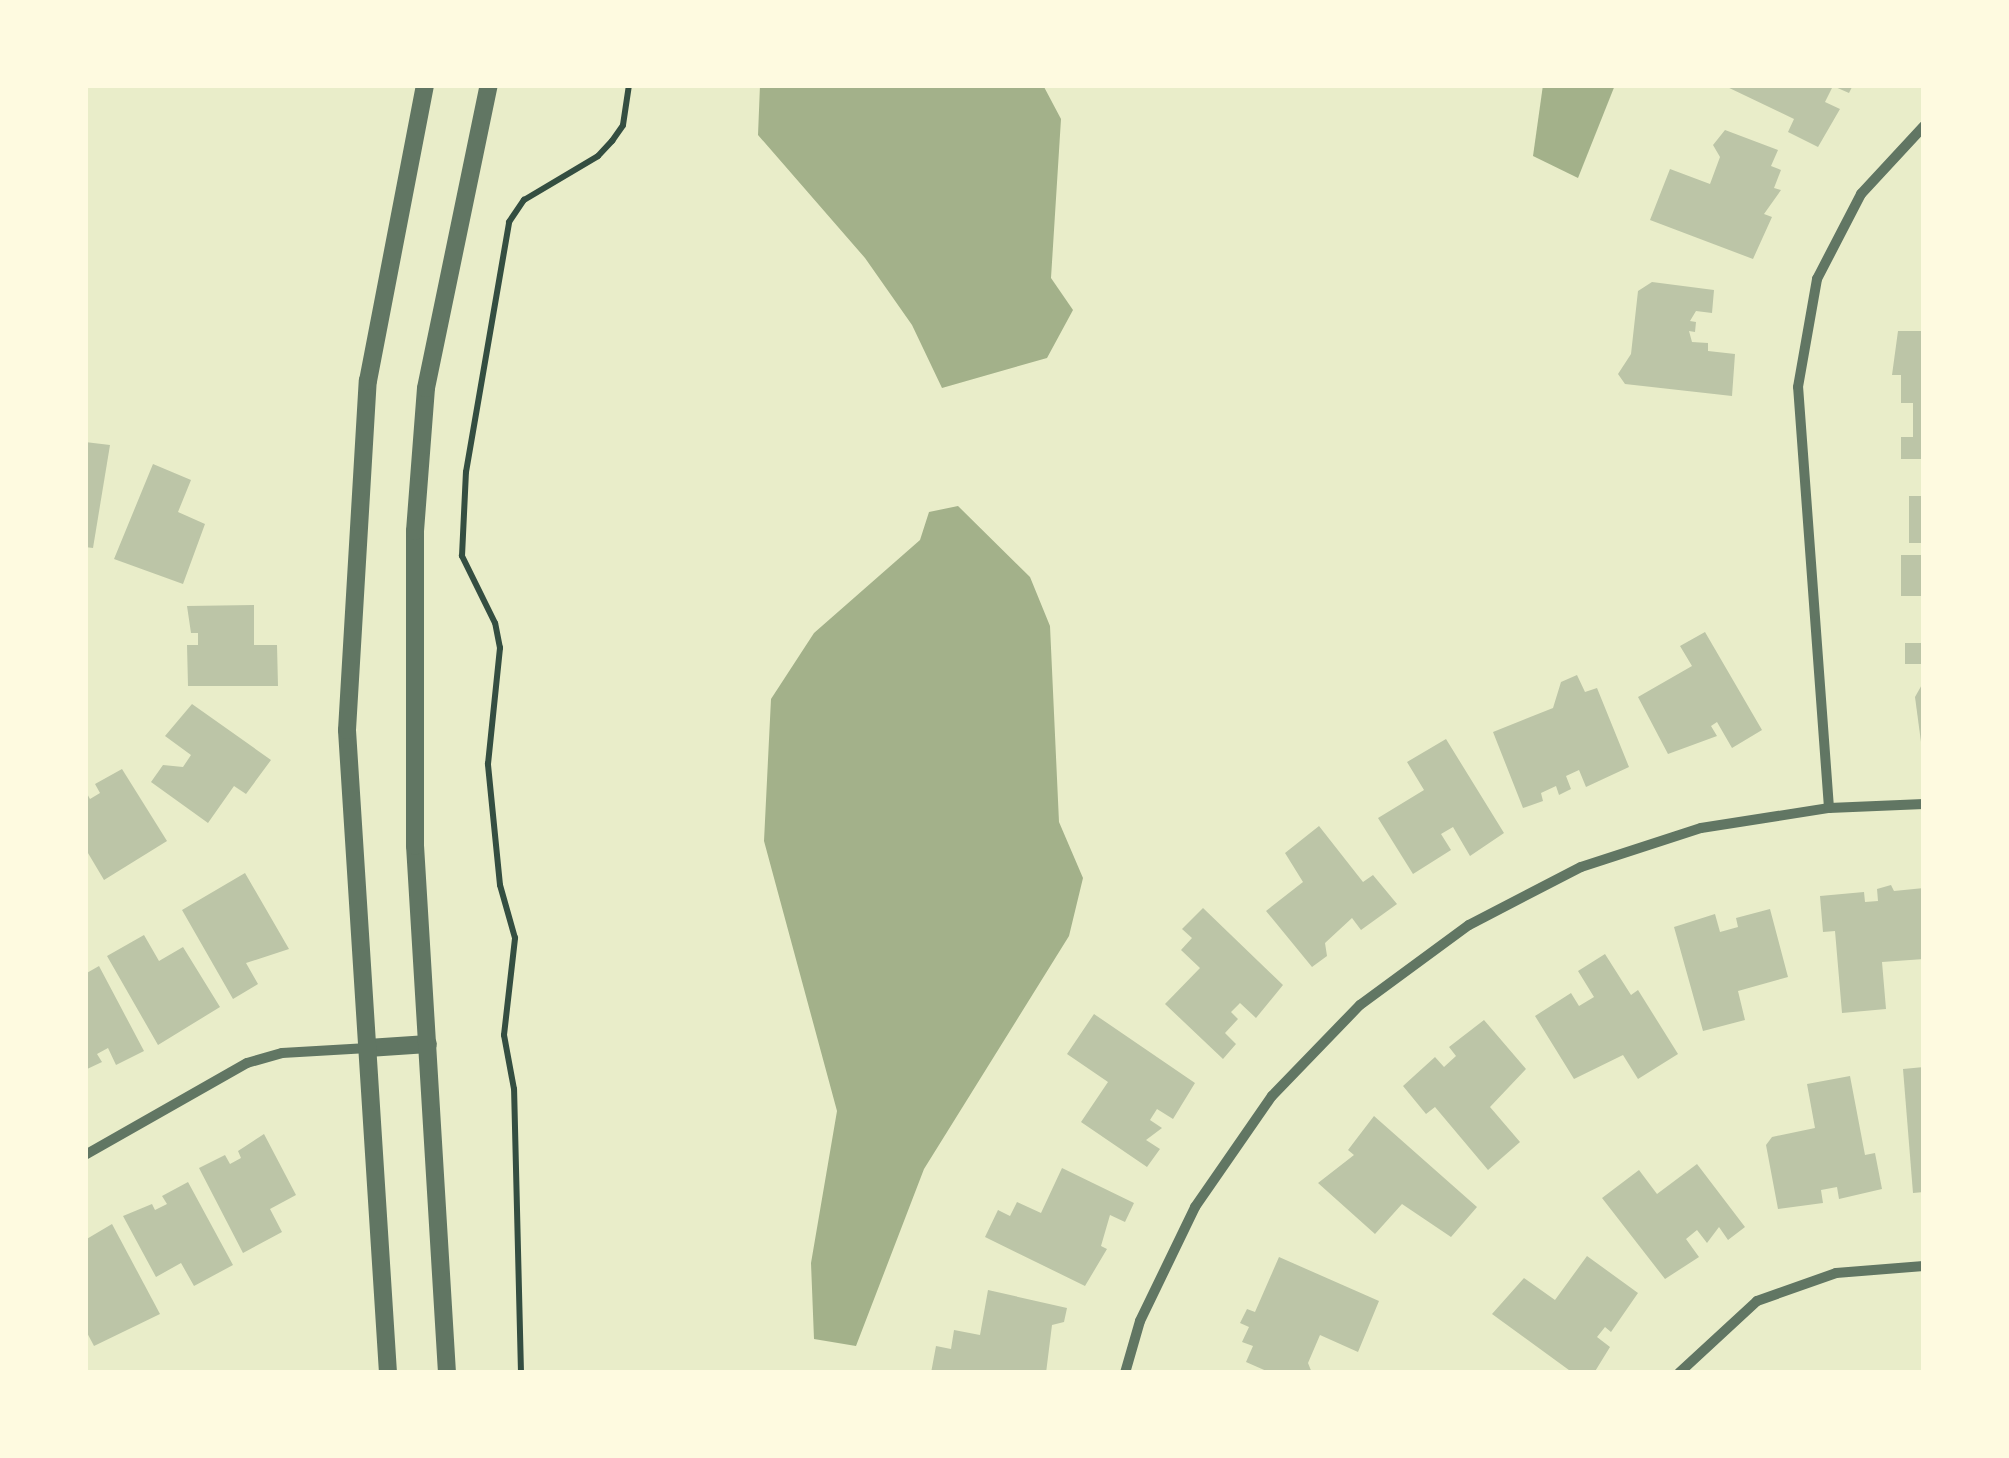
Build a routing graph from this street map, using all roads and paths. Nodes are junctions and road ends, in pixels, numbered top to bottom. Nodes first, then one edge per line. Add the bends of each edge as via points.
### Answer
1 (425, 85) edge
2 (489, 85) edge
3 (629, 85) edge
4 (1924, 126) edge
5 (1924, 804) edge
6 (1829, 808) junction
7 (428, 1044) junction
8 (368, 1048) junction
9 (85, 1155) edge
10 (1924, 1266) edge
11 (388, 1373) edge
12 (447, 1373) edge
13 (520, 1373) edge
14 (1125, 1373) edge
15 (1680, 1373) edge

1 - 8 street via 368,381 354,530 348,730
2 - 7 street via 426,388 415,531 410,730
3 - 13 path via 623,126 612,141 524,200 509,222 466,472 462,556 500,648 488,764 500,886 516,955 504,1035 514,1089
4 - 6 street via 1861,194 1817,280 1798,386
5 - 6 street
6 - 14 street via 1701,828 1582,867 1469,925 1360,1005 1272,1096 1195,1207 1140,1321
7 - 8 street
7 - 12 street
8 - 9 street via 282,1053 247,1063
8 - 11 street
10 - 15 street via 1836,1273 1757,1300

